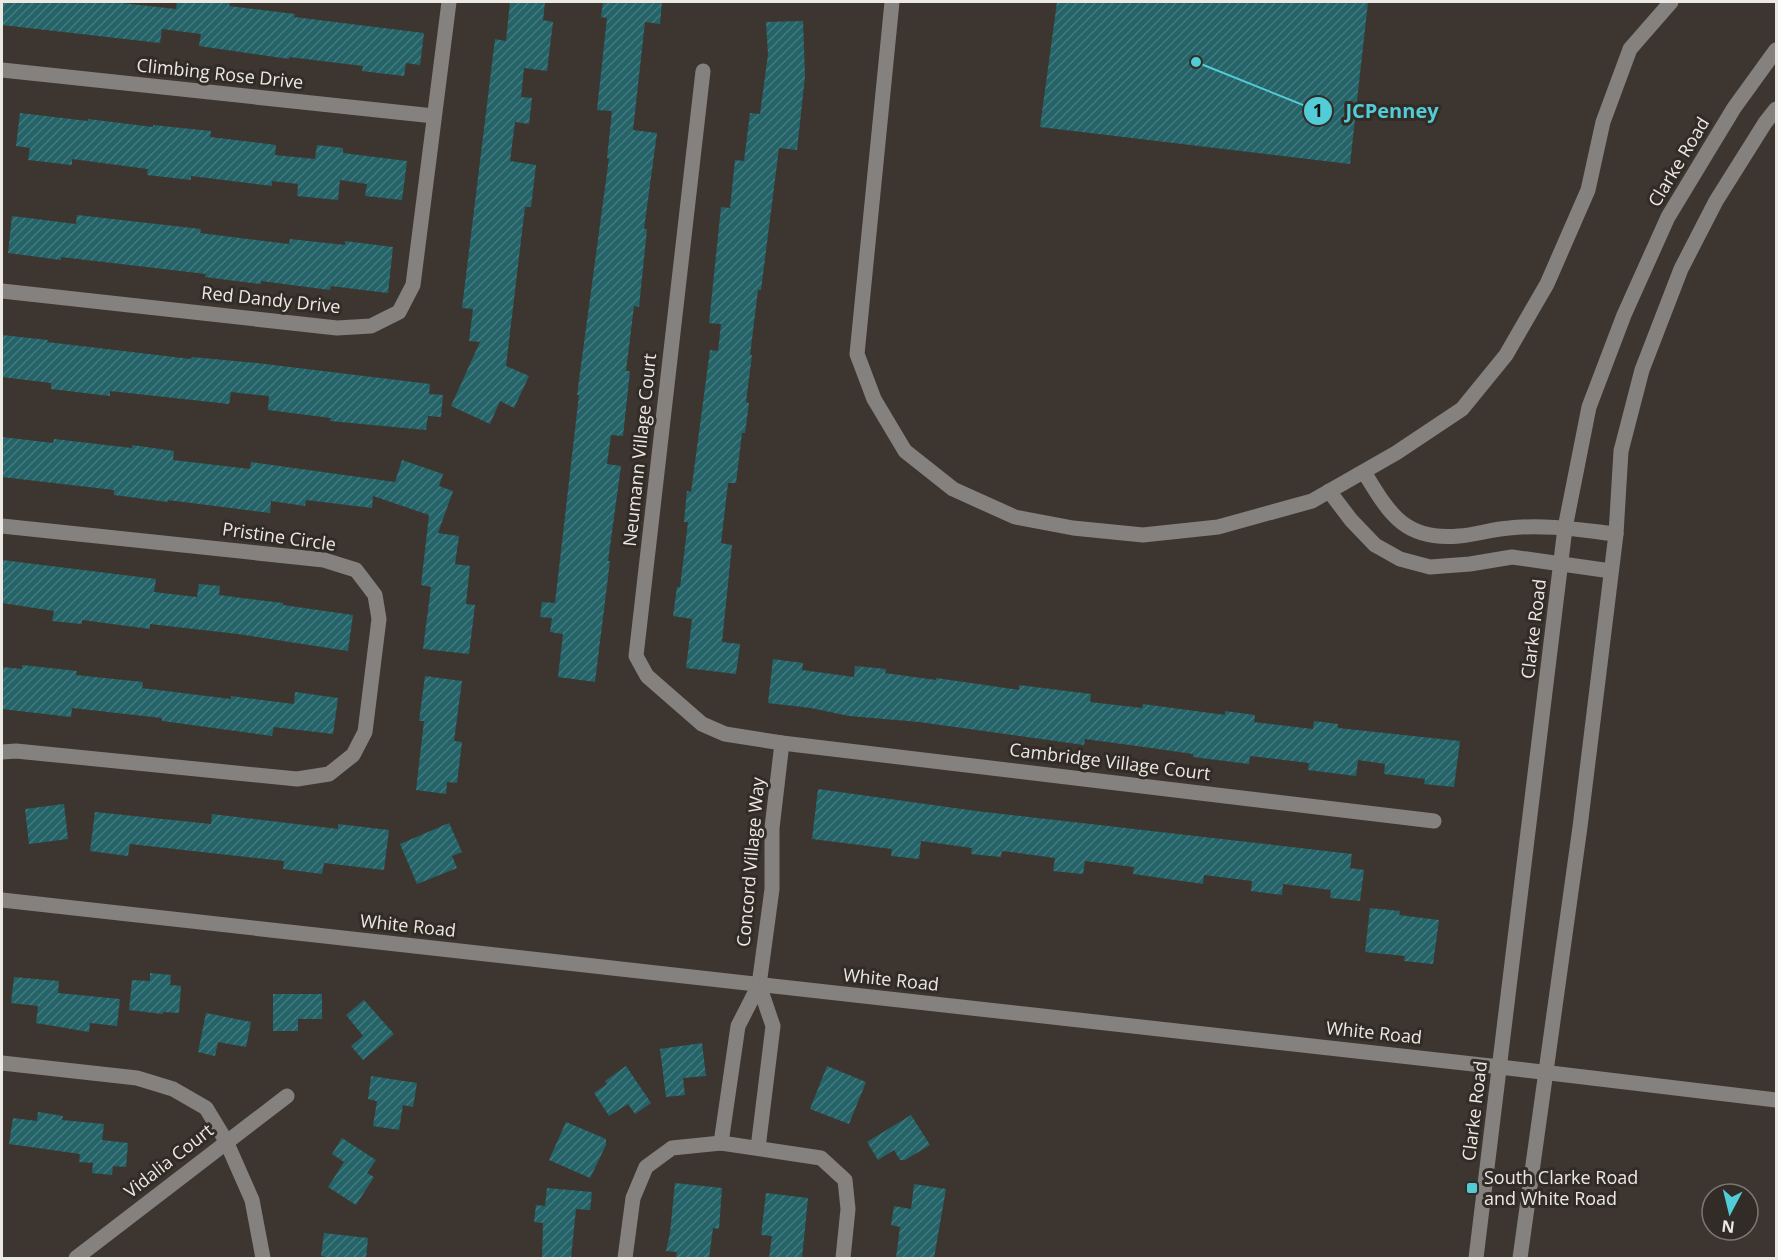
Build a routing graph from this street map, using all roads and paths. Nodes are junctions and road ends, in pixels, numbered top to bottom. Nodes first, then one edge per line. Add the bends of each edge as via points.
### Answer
1 (449, 2) edge
2 (892, 2) edge
3 (1671, 2) edge
4 (1776, 51) edge
5 (2, 70) edge
6 (703, 71) dead end
7 (1776, 109) edge
8 (434, 116) junction
9 (2, 291) edge
10 (1364, 472) junction
11 (1329, 491) junction
12 (2, 526) edge
13 (1565, 528) junction
14 (1616, 534) junction
15 (1561, 565) junction
16 (1611, 571) junction
17 (782, 743) junction
18 (2, 752) edge
19 (1434, 821) dead end
20 (2, 900) edge
21 (759, 985) junction
22 (2, 1063) edge
23 (1500, 1067) junction
24 (1546, 1074) junction
25 (287, 1096) dead end
26 (1776, 1100) edge
27 (226, 1142) junction
28 (721, 1143) junction
29 (758, 1148) junction
30 (76, 1258) edge
31 (263, 1258) edge
32 (625, 1258) edge
33 (843, 1258) edge
34 (1476, 1258) edge
35 (1520, 1258) edge

1 - 8 street, Red Dandy Drive
2 - 11 street via 857,354 874,399 905,451 953,489 1015,517 1143,535 1218,527 1312,501
3 - 10 street via 1630,49 1603,122 1588,190 1546,284 1506,355 1462,409
4 - 13 street, Clarke Road via 1734,108 1663,228 1624,315 1589,407
5 - 8 street, Climbing Rose Drive
6 - 17 street, Neumann Village Court via 636,656 647,676 702,724 725,734
7 - 14 street via 1716,201 1681,269 1642,370 1621,451
8 - 9 street, Red Dandy Drive via 413,285 399,312 371,326 337,328
10 - 11 street
10 - 13 street via 1384,506 1405,526 1426,536 1457,536 1508,528
11 - 15 street via 1375,545 1400,560 1430,567 1512,557
12 - 18 street, Pristine Circle via 324,560 356,570 375,595 379,619 365,732 353,755 329,774 297,779
13 - 14 street
13 - 15 street, Clarke Road
14 - 16 street
15 - 16 street
15 - 23 street, Clarke Road
16 - 24 street
17 - 19 street, Cambridge Village Court
17 - 21 street, Concord Village Way via 772,828 772,889
20 - 21 street, White Road
21 - 23 street, White Road
21 - 28 street via 738,1026
21 - 29 street via 773,1026
22 - 27 street via 137,1078 173,1089 206,1108
23 - 24 street, White Road
23 - 34 street, Clarke Road
24 - 26 street, White Road
24 - 35 street
25 - 27 street, Vidalia Court
27 - 30 street, Vidalia Court
27 - 31 street via 252,1200
28 - 29 street
28 - 32 street via 672,1148 646,1167 633,1198
29 - 33 street via 821,1158 845,1180 848,1209

